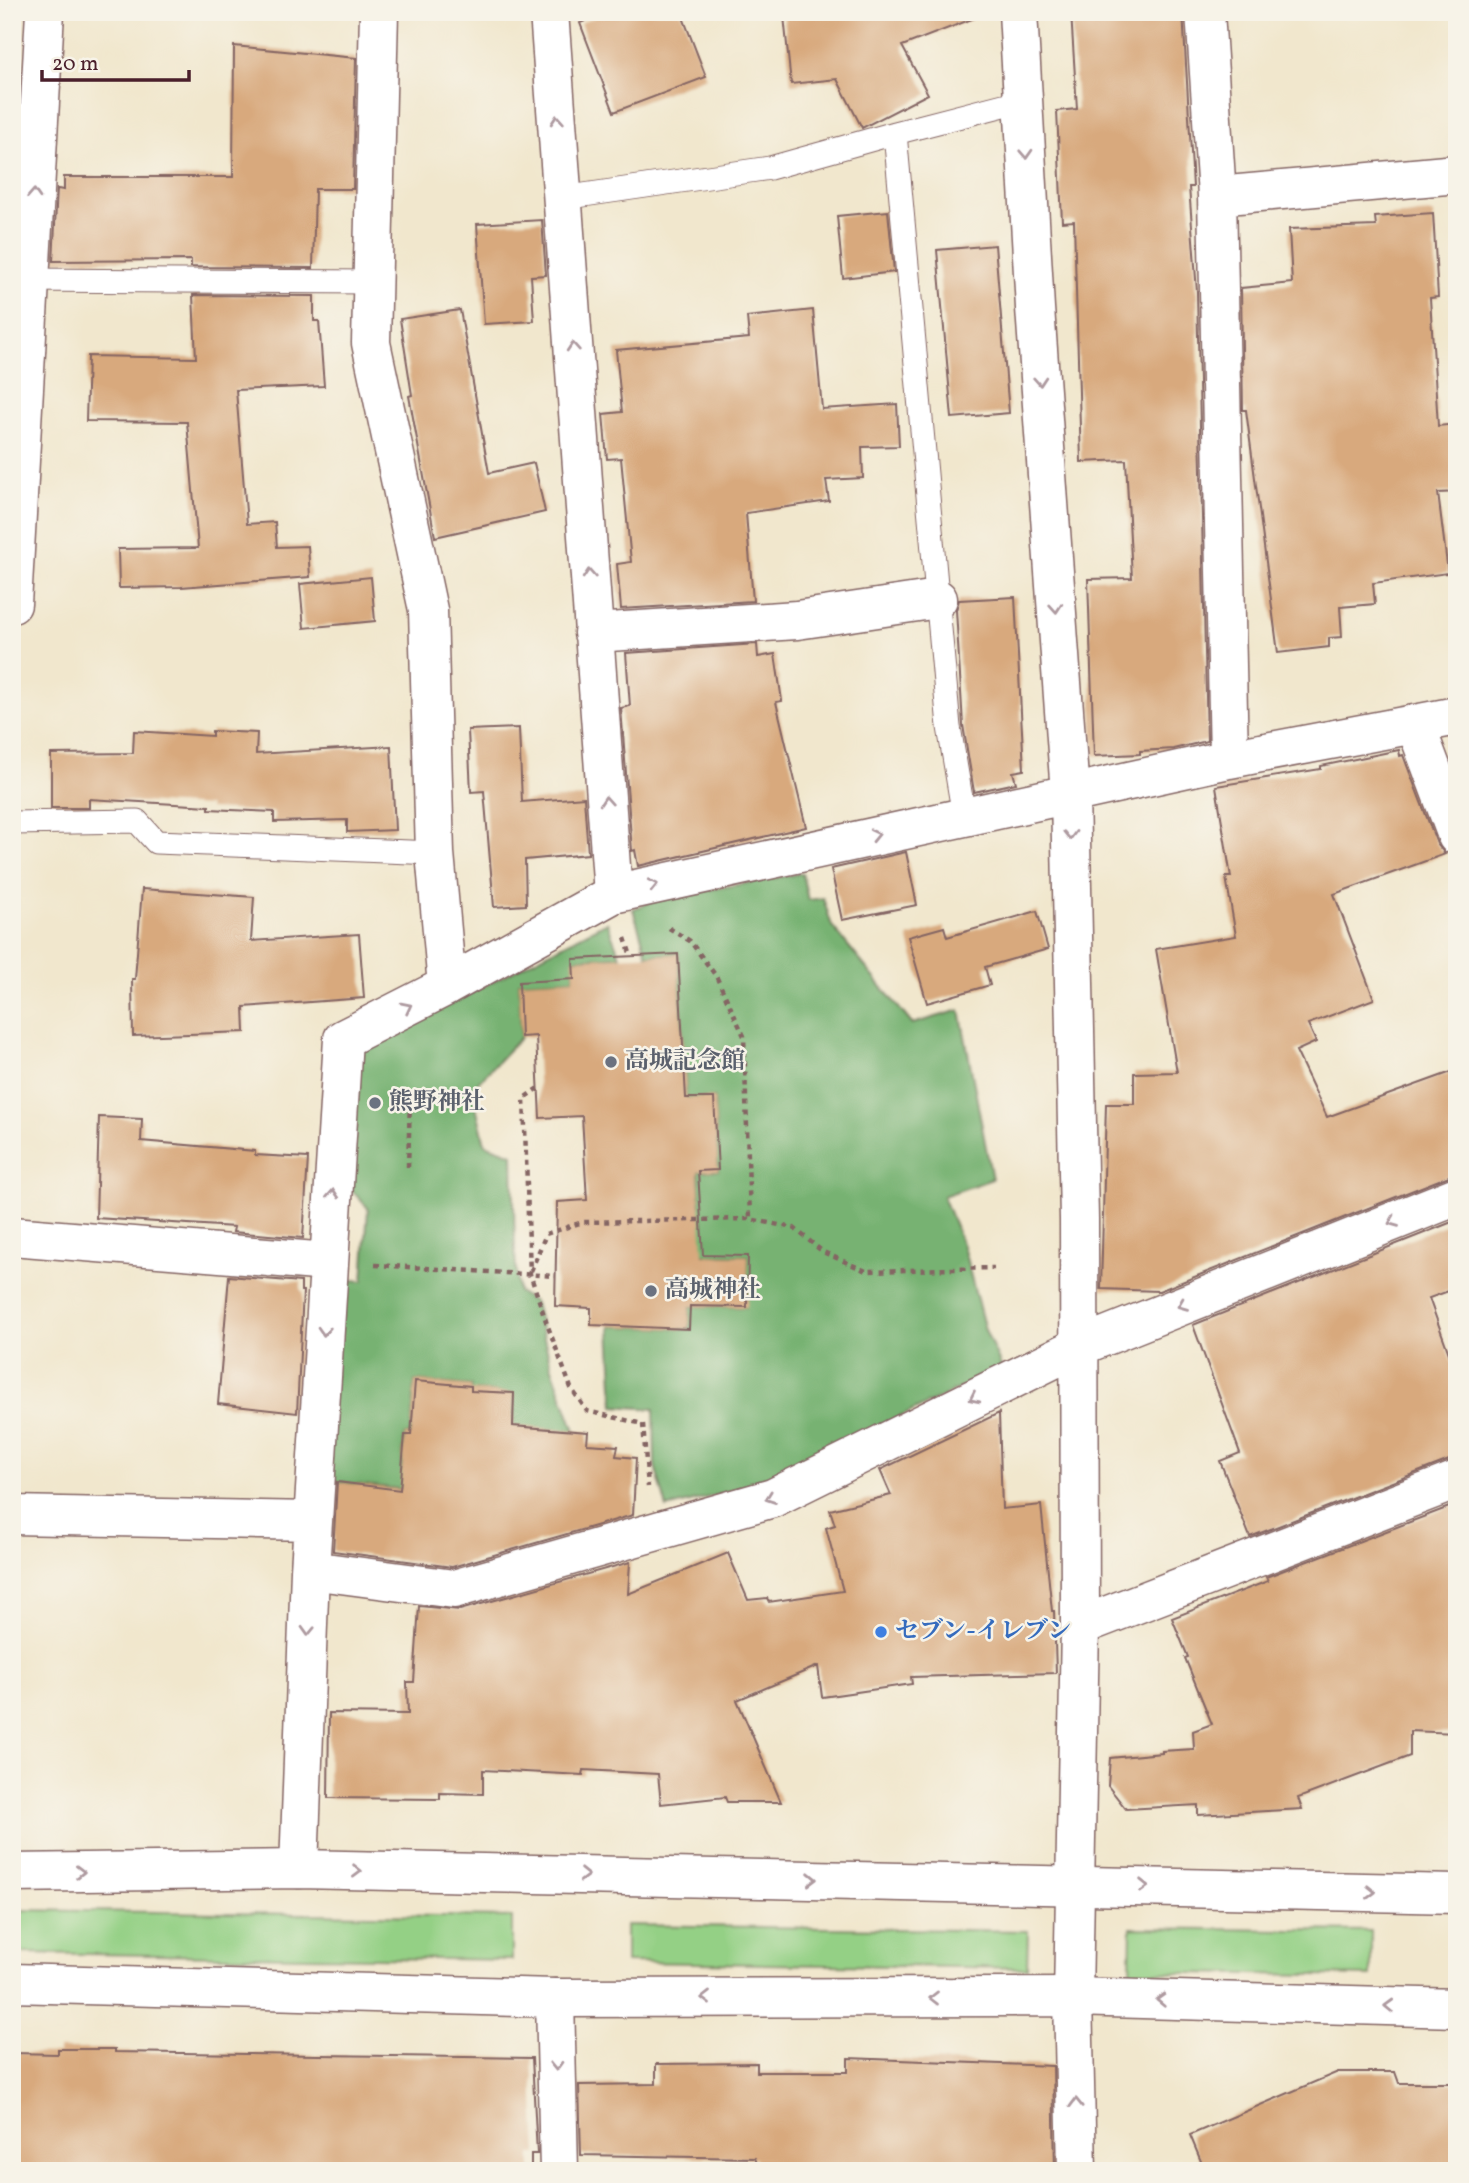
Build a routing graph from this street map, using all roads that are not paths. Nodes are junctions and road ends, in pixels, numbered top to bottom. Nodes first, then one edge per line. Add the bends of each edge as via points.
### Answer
1 (45, 12) edge
2 (379, 12) edge
3 (549, 12) edge
4 (1018, 12) edge
5 (1205, 12) edge
6 (1023, 100) junction
7 (895, 133) junction
8 (1457, 174) edge
9 (1217, 196) junction
10 (563, 198) junction
11 (21, 280) edge
12 (372, 282) junction
13 (938, 599) junction
14 (12, 604) edge
15 (593, 633) junction
16 (1457, 716) edge
17 (1415, 724) junction
18 (1229, 759) junction
19 (1070, 794) junction
20 (964, 816) junction
21 (12, 822) edge
22 (1457, 836) edge
23 (435, 853) junction
24 (613, 894) junction
25 (447, 986) junction
26 (1457, 1196) edge
27 (12, 1236) edge
28 (328, 1262) junction
29 (1078, 1347) junction
30 (1457, 1480) edge
31 (12, 1516) edge
32 (313, 1521) junction
33 (310, 1570) junction
34 (1080, 1626) junction
35 (299, 1869) junction
36 (12, 1873) edge
37 (1076, 1885) junction
38 (1457, 1894) edge
39 (12, 1983) edge
40 (1073, 1997) junction
41 (555, 1998) junction
42 (1457, 2008) edge
43 (559, 2171) edge
44 (1077, 2171) edge

11 -> 1 street
2 - 12 street
10 -> 3 street
4 - 6 street
5 - 9 street
6 - 7 lane
6 -> 19 street
7 - 10 lane via 770,168
7 - 13 lane
8 - 9 street
9 - 18 street
15 -> 10 street
11 - 12 lane
11 - 14 street
12 - 23 street via 371,343 428,610
13 - 15 street via 797,620
13 - 20 lane via 949,727
24 -> 15 street
16 - 17 street
17 - 18 street
17 - 22 street
18 - 19 street
19 - 20 street
19 -> 29 street
24 -> 20 street
21 - 23 lane via 137,821 156,842
23 - 25 street
24 - 25 street
28 -> 25 street via 343,1039
26 -> 29 street
27 - 28 street
28 -> 32 street
29 -> 33 street via 773,1498 454,1589
29 - 34 street
30 - 34 street
31 - 32 street
32 - 33 street
33 -> 35 street
34 - 37 street
36 -> 35 street
35 -> 37 street
37 -> 38 street
37 - 40 street
39 - 41 street
40 -> 41 street
42 -> 40 street
44 -> 40 street
41 -> 43 street

